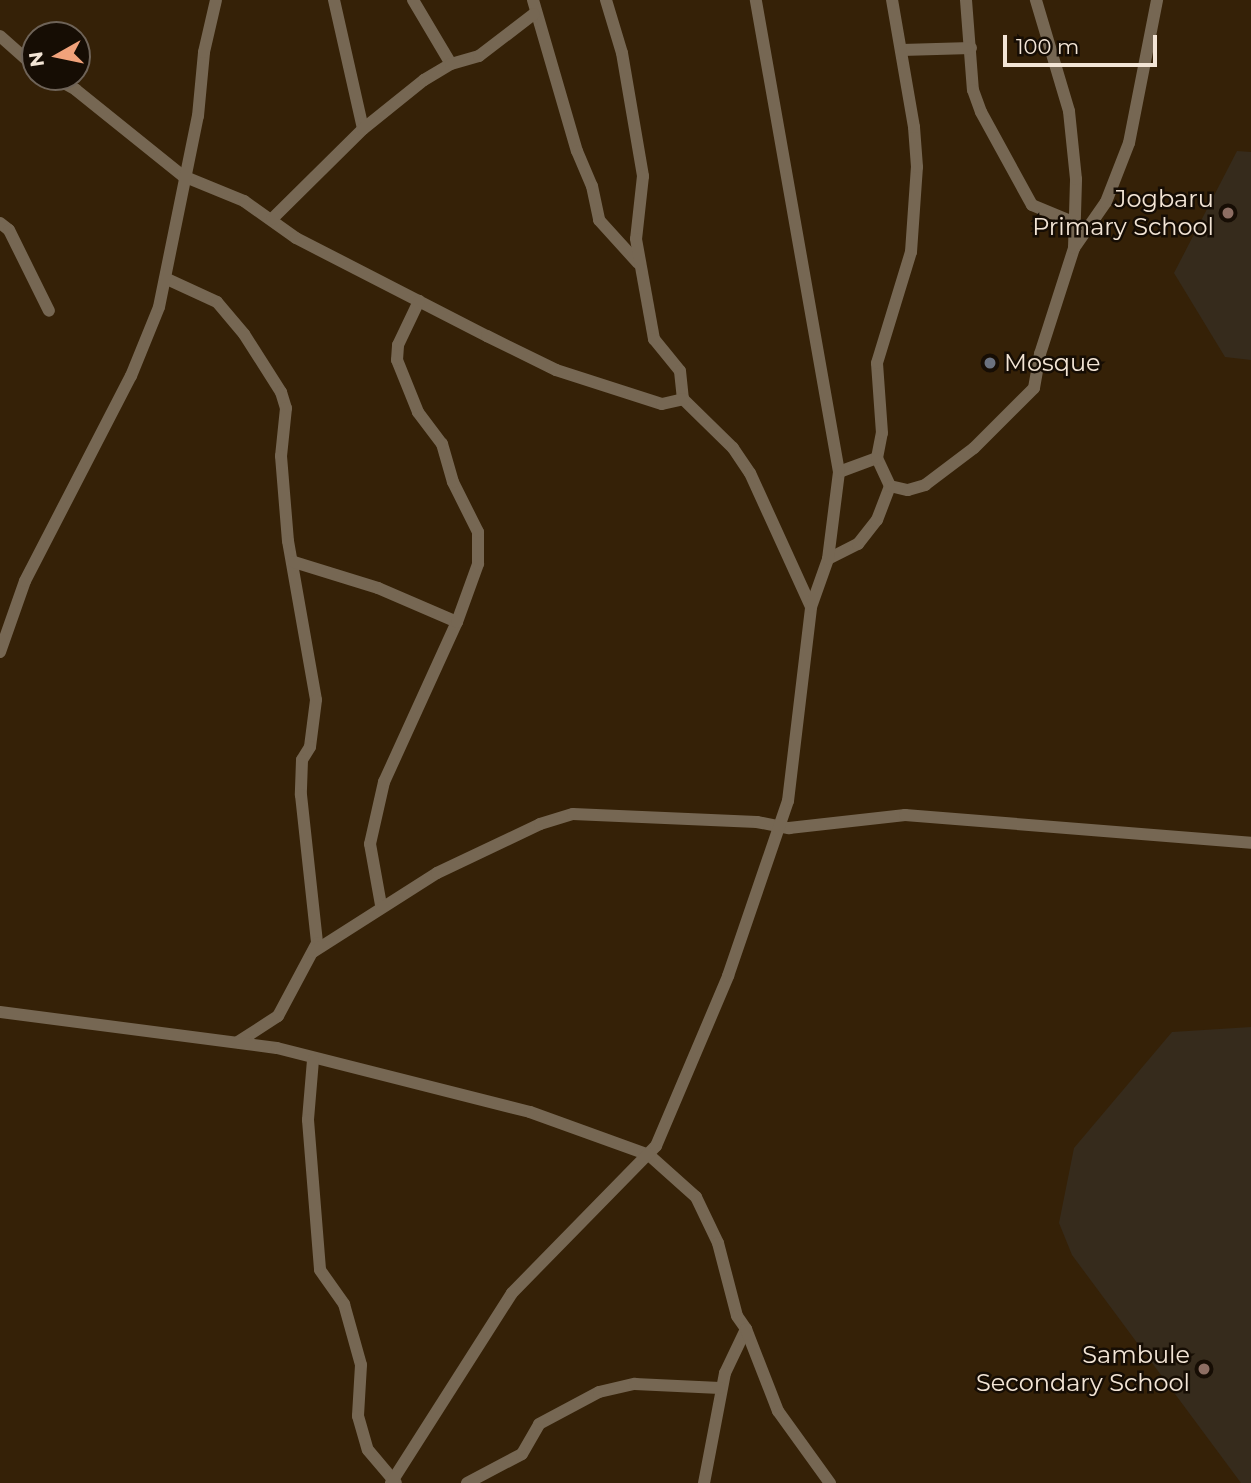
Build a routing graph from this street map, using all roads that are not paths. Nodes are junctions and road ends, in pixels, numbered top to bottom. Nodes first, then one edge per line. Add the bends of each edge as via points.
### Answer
1 (216, 0) edge
2 (334, 0) edge
3 (413, 0) edge
4 (533, 0) edge
5 (606, 0) edge
6 (756, 0) edge
7 (892, 0) edge
8 (965, 0) edge
9 (1036, 0) edge
10 (1157, 0) edge
11 (534, 14) junction
12 (0, 36) edge
13 (971, 48) junction
14 (902, 50) junction
15 (21, 55) edge
16 (451, 64) junction
17 (77, 91) edge
18 (363, 128) junction
19 (183, 176) junction
20 (272, 219) junction
21 (0, 223) edge
22 (1075, 223) junction
23 (1074, 248) junction
24 (638, 263) junction
25 (167, 279) junction
26 (419, 301) junction
27 (49, 311) dead end
28 (683, 399) junction
29 (877, 458) junction
30 (839, 472) junction
31 (890, 486) junction
32 (828, 559) junction
33 (293, 562) junction
34 (811, 607) junction
35 (457, 622) junction
36 (0, 652) edge
37 (779, 824) junction
38 (1251, 843) edge
39 (381, 905) junction
40 (313, 952) junction
41 (0, 1012) edge
42 (238, 1042) junction
43 (313, 1060) junction
44 (649, 1155) junction
45 (746, 1329) junction
46 (720, 1388) junction
47 (394, 1482) edge
48 (467, 1483) edge
49 (704, 1483) edge
50 (830, 1483) edge

1 - 19 street via 204,52 198,116
2 - 18 street
3 - 16 street
4 - 11 street
5 - 24 street via 622,53 643,176 635,239
6 - 30 street
7 - 14 street
8 - 13 street
9 - 22 street via 1069,111 1075,152
10 - 23 street via 1129,144 1106,202
11 - 16 street via 479,56
11 - 24 street via 592,186 599,220
12 - 15 street
13 - 14 street
13 - 22 street via 973,90 981,112 1027,198 1039,211
14 - 29 street via 914,127 914,214 908,271 877,363 881,433
16 - 18 street
17 - 19 street
18 - 20 street
19 - 20 street via 244,201
19 - 25 street
20 - 26 street via 296,238
21 - 27 street via 9,230
22 - 23 street
23 - 31 street via 1040,354 1034,388 974,448 925,485 908,490
24 - 28 street via 654,339 680,371
25 - 33 street via 217,302 281,392 286,408 281,456
25 - 36 street via 131,376 25,581
26 - 28 street via 556,370 662,404
26 - 35 street via 398,345 400,372 418,412 442,444 453,482 478,532 478,564
28 - 34 street via 733,448 750,473
29 - 30 street
29 - 31 street
30 - 32 street
31 - 32 street via 877,520 858,544
32 - 34 street
33 - 35 street via 378,588
33 - 40 street via 316,700 310,747 302,760 301,795 317,934
34 - 37 street via 794,761
35 - 39 street via 384,782 370,844
37 - 38 street via 794,828 905,815
37 - 39 street via 573,814 540,824
37 - 44 street via 728,976
39 - 40 street
40 - 42 street via 298,971 278,1016
41 - 42 street
42 - 43 street
43 - 44 street via 530,1112
43 - 47 street via 308,1120 320,1270 344,1304 361,1365 358,1416 365,1441
44 - 45 street via 696,1197 718,1243 737,1316
44 - 47 street via 512,1293
45 - 46 street
45 - 50 street via 778,1411
46 - 48 street via 635,1384 599,1392 540,1424 522,1454
46 - 49 street

